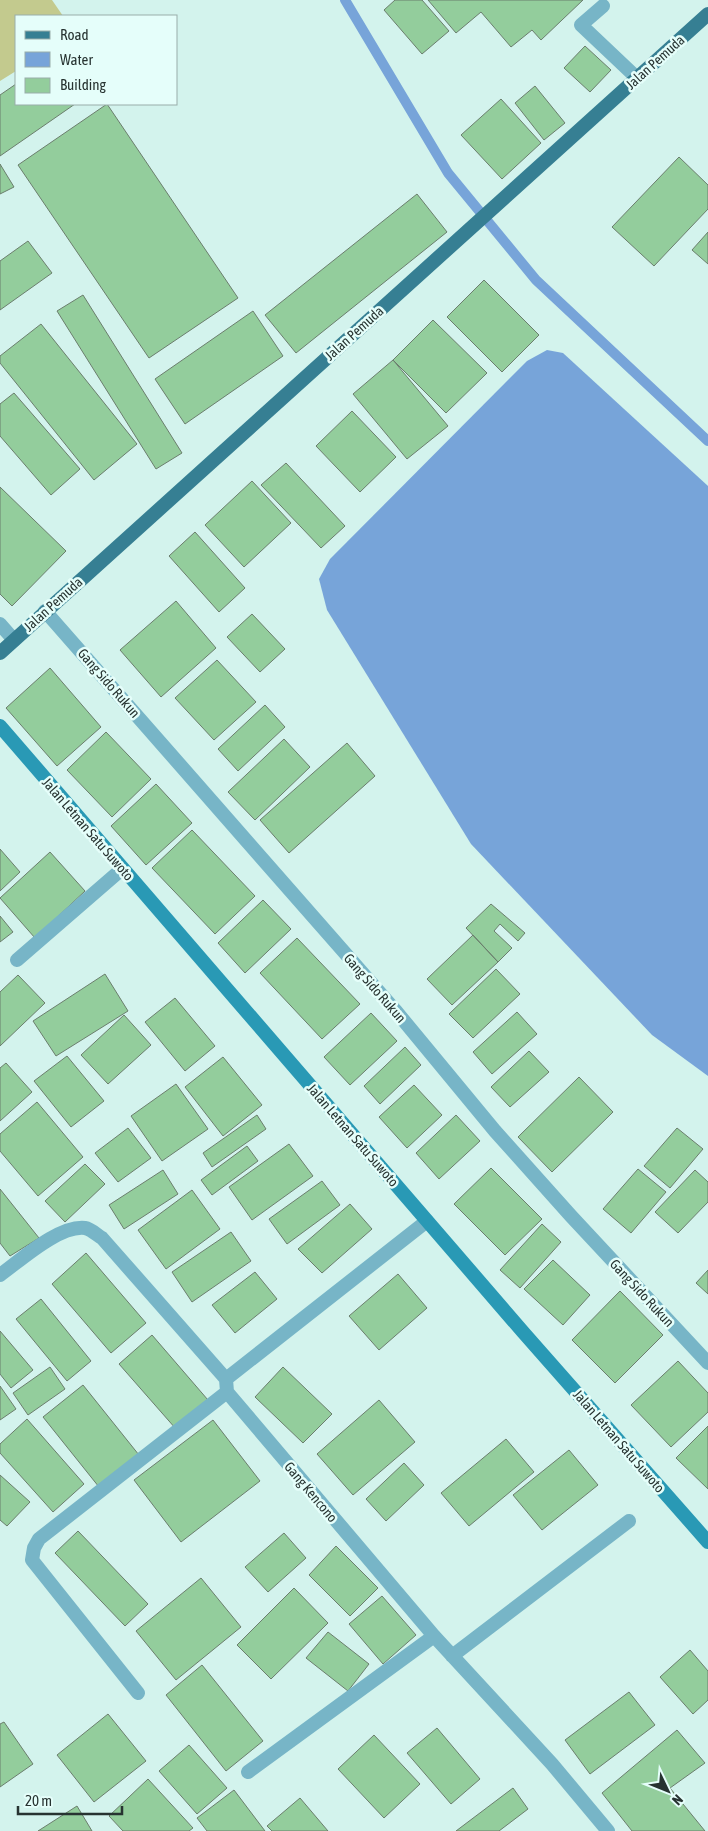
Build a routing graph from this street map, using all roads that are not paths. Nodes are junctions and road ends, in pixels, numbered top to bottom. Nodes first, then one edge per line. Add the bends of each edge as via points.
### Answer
1 (603, 6) dead end
2 (708, 14) edge
3 (637, 78) junction
4 (45, 611) junction
5 (0, 624) edge
6 (14, 640) junction
7 (0, 653) edge
8 (0, 726) edge
9 (122, 869) junction
10 (17, 960) dead end
11 (427, 1221) junction
12 (0, 1275) edge
13 (708, 1363) edge
14 (226, 1386) junction
15 (628, 1521) dead end
16 (708, 1542) edge
17 (434, 1636) junction
18 (452, 1656) junction
19 (138, 1693) dead end
20 (248, 1772) dead end
21 (608, 1831) edge

1 - 3 street via 582,25
2 - 3 main road, Jalan Pemuda
3 - 4 main road, Jalan Pemuda
4 - 6 main road, Jalan Pemuda
4 - 13 street, Gang Sido Rukun via 395,1010 508,1145
5 - 6 street
6 - 7 main road, Jalan Pemuda
8 - 9 main road, Jalan Letnan Satu Suwoto
9 - 10 street
9 - 11 main road, Jalan Letnan Satu Suwoto
11 - 14 street
11 - 16 main road, Jalan Letnan Satu Suwoto
12 - 14 street, Gang Kencono via 48,1240 70,1229 87,1228 102,1238
14 - 17 street, Gang Kencono
14 - 19 street via 39,1539 34,1548 32,1560
15 - 18 street
17 - 18 street, Gang Kencono
17 - 20 street
18 - 21 street, Gang Kencono via 552,1764

